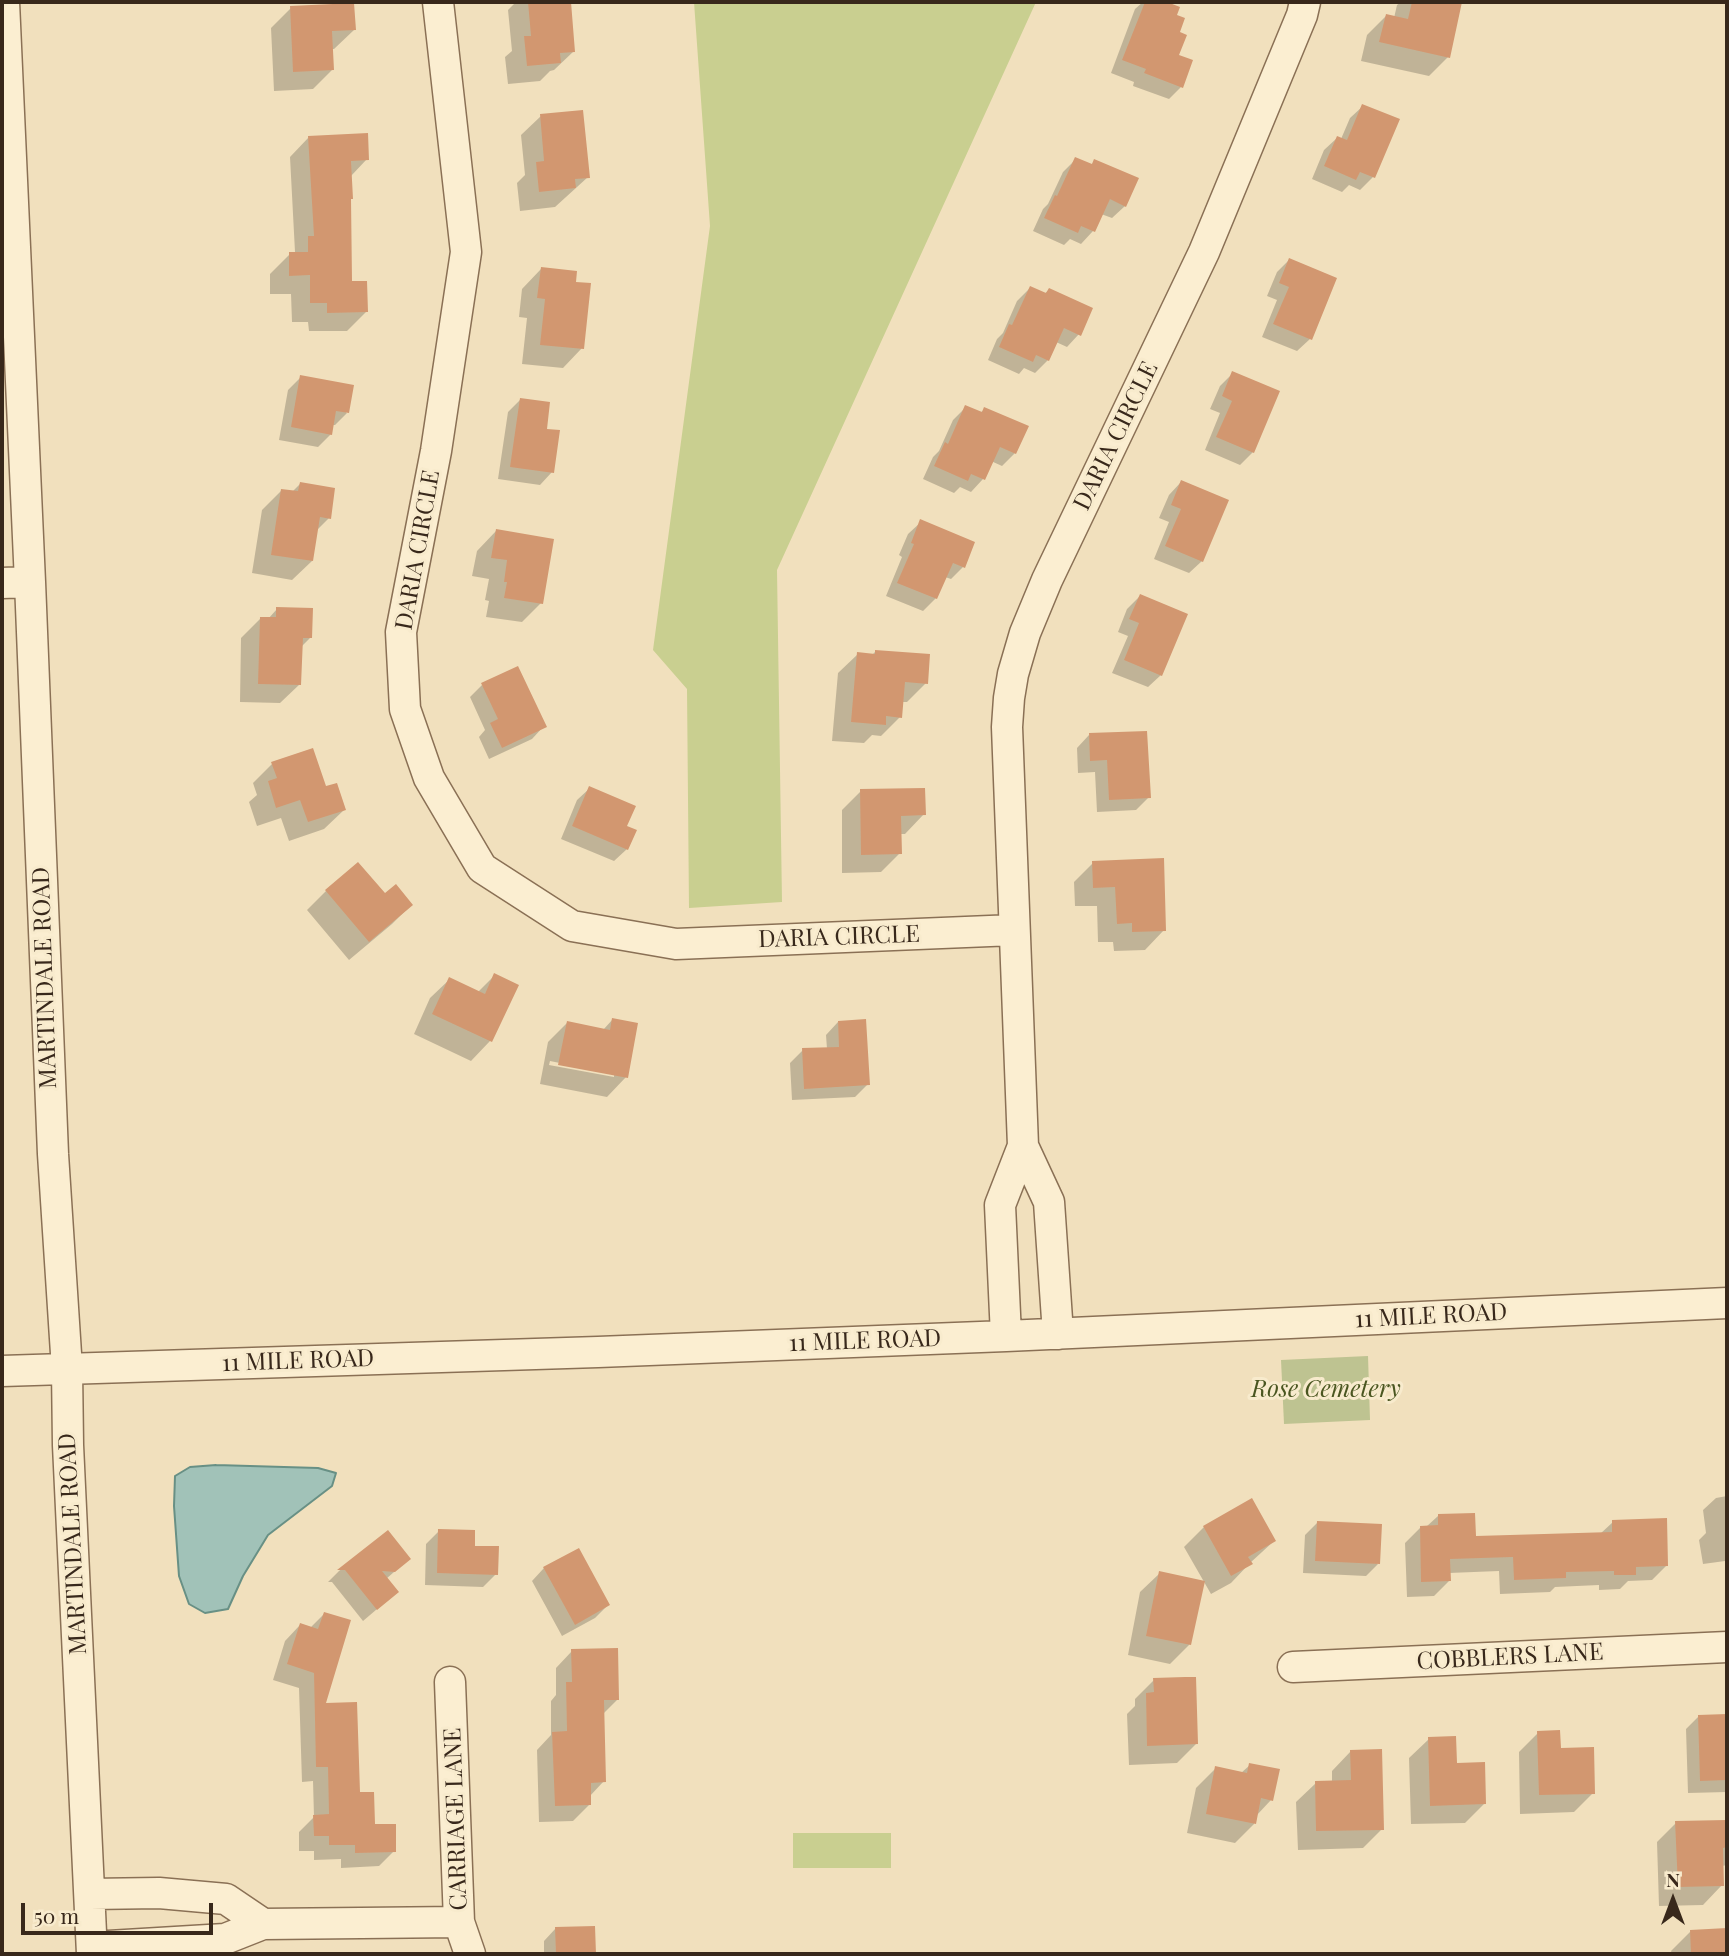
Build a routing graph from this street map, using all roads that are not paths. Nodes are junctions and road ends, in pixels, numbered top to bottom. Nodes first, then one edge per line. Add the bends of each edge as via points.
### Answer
1 (4, 2) edge
2 (438, 2) edge
3 (1305, 2) edge
4 (3, 33) edge
5 (16, 582) edge
6 (1014, 930) junction
7 (1023, 1146) junction
8 (1727, 1303) edge
9 (1058, 1334) junction
10 (1006, 1336) junction
11 (67, 1369) junction
12 (2, 1371) edge
13 (1727, 1647) edge
14 (1293, 1667) dead end
15 (450, 1682) dead end
16 (90, 1894) junction
17 (460, 1923) junction
18 (263, 1924) junction
19 (92, 1951) edge
20 (470, 1954) edge

1 - 4 street, MARTINDALE ROAD
2 - 6 street, DARIA CIRCLE via 466,253 436,451 401,632 402,658 405,709 429,778 482,868 572,926 676,943
3 - 6 street, DARIA CIRCLE via 1204,253 1025,633 1013,674 1007,727
4 - 5 street, MARTINDALE ROAD
5 - 11 street, MARTINDALE ROAD
6 - 7 street, DARIA CIRCLE
7 - 9 street, DARIA CIRCLE via 1049,1202
7 - 10 street, DARIA CIRCLE via 1000,1205
8 - 9 street, 11 MILE ROAD
9 - 10 street, 11 MILE ROAD
10 - 11 street, 11 MILE ROAD
11 - 12 street, 11 MILE ROAD
11 - 16 street, MARTINDALE ROAD
13 - 14 street, COBBLERS LANE
15 - 17 street, CARRIAGE LANE
16 - 18 street via 159,1893 226,1899
16 - 19 street, MARTINDALE ROAD
17 - 18 street
17 - 20 street, CARRIAGE LANE
18 - 19 street via 225,1939

